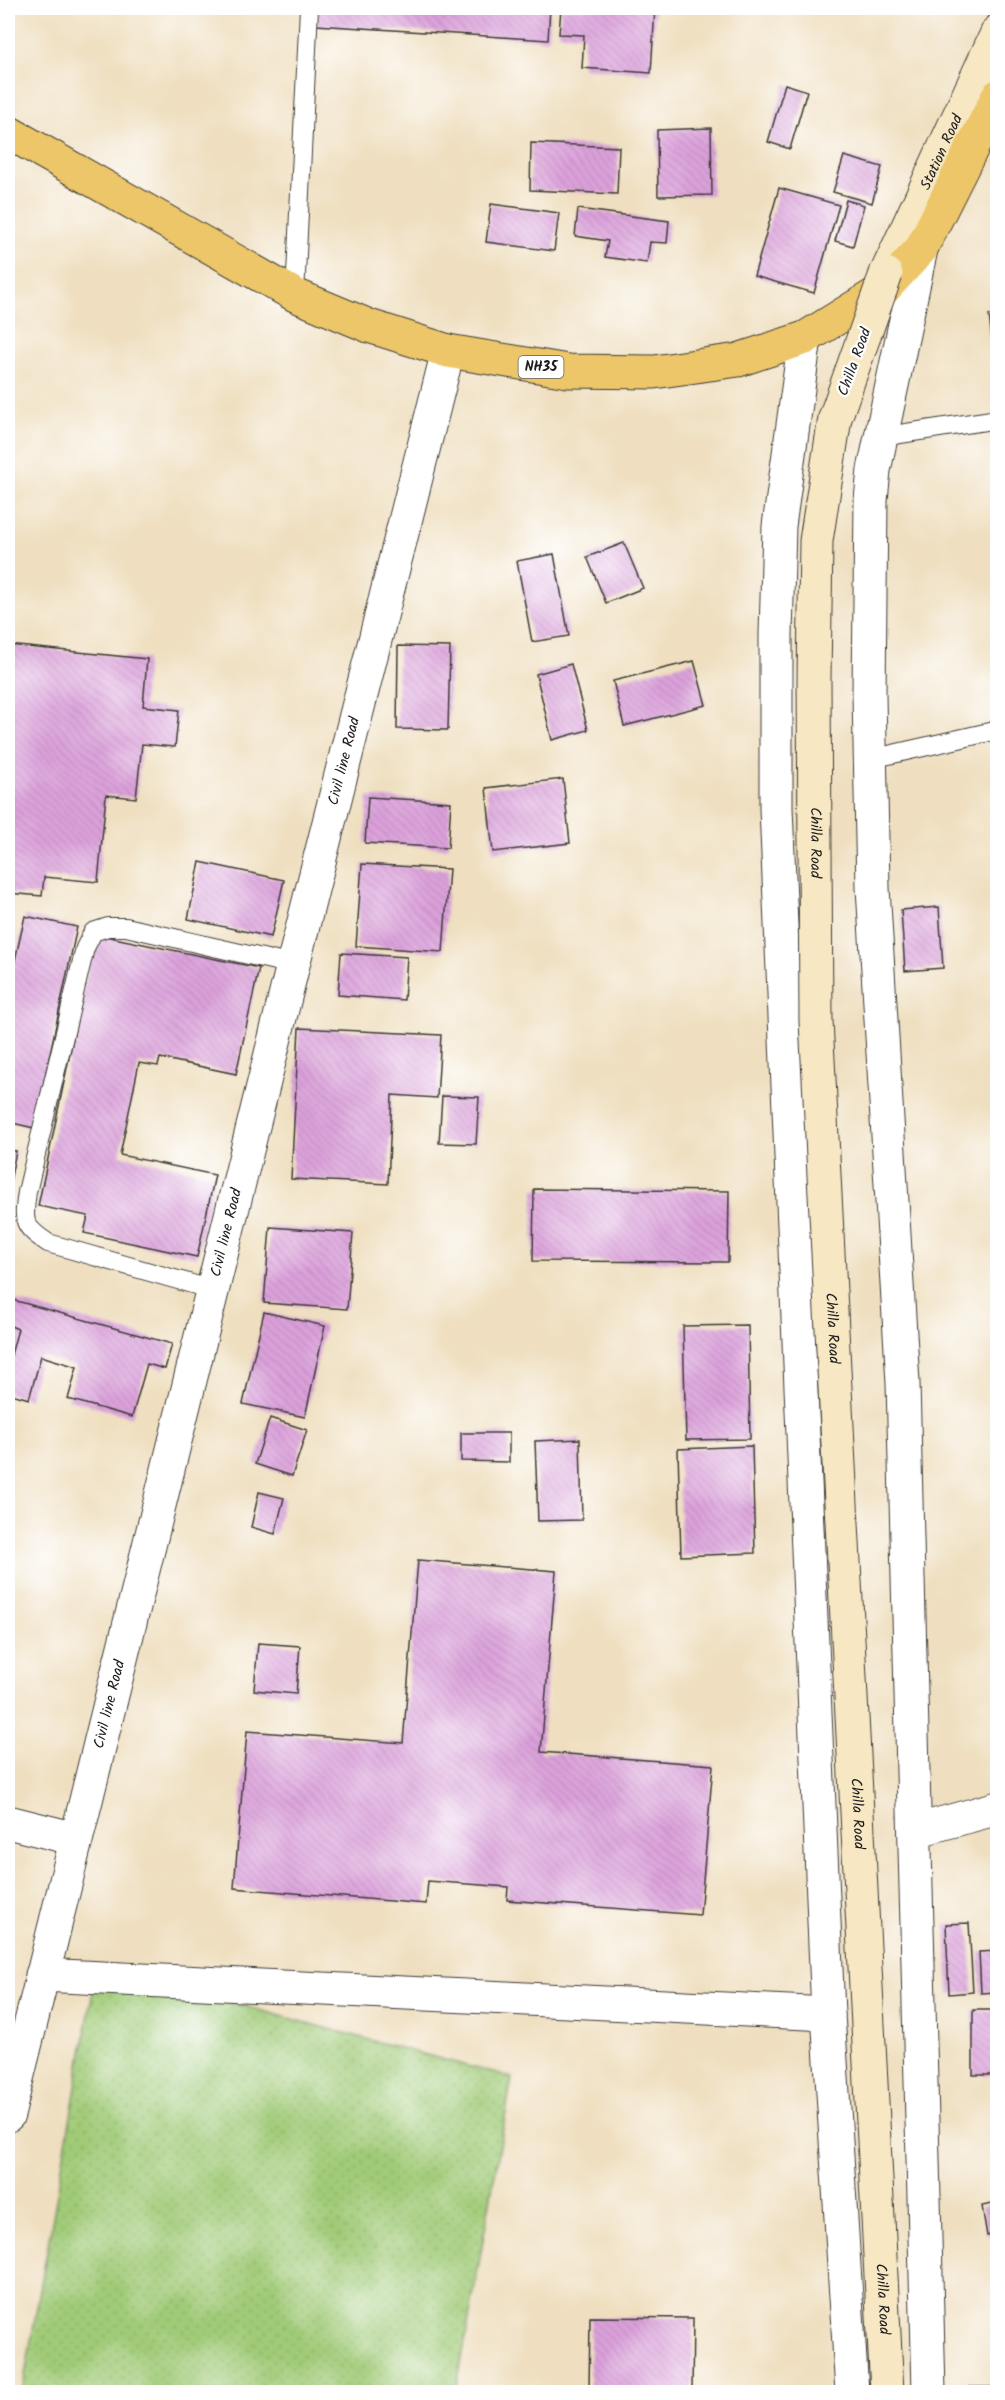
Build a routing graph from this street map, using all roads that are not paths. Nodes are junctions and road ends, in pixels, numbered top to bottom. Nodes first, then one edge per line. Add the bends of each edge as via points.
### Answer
1 (309, 8) edge
2 (998, 32) edge
3 (998, 96) edge
4 (8, 132) edge
5 (921, 249) junction
6 (886, 274) joint
7 (295, 295) junction
8 (805, 338) junction
9 (448, 351) junction
10 (998, 419) edge
11 (880, 437) junction
12 (998, 730) edge
13 (871, 759) junction
14 (293, 964) junction
15 (213, 1290) junction
16 (998, 1808) edge
17 (8, 1822) edge
18 (915, 1831) junction
19 (76, 1839) junction
20 (42, 1975) junction
21 (828, 2014) junction
22 (8, 2115) edge
23 (852, 2392) edge
24 (887, 2392) edge
25 (929, 2392) edge

1 - 7 lane
2 - 6 main road, Station Road
3 - 5 highway, NH35
4 - 7 highway, NH35
5 - 8 highway, NH35 via 884,289
5 - 11 street
6 - 24 main road, Chilla Road, bridge via 835,418 816,541 813,691 816,1021
7 - 9 highway, NH35 via 369,326
8 - 9 highway, NH35 via 738,360 654,372 568,371
8 - 21 street via 779,526 776,808
9 - 14 street, Civil line Road
10 - 11 lane
11 - 13 street via 871,500
12 - 13 lane
13 - 18 street via 873,888 903,1383
14 - 15 street, Civil line Road
14 - 15 lane via 126,927 93,932 85,948 24,1218 29,1231 48,1243
15 - 19 street, Civil line Road
16 - 18 street
17 - 19 street
18 - 25 street
19 - 20 street, Civil line Road
20 - 21 street
20 - 22 street, Civil line Road
21 - 23 street

